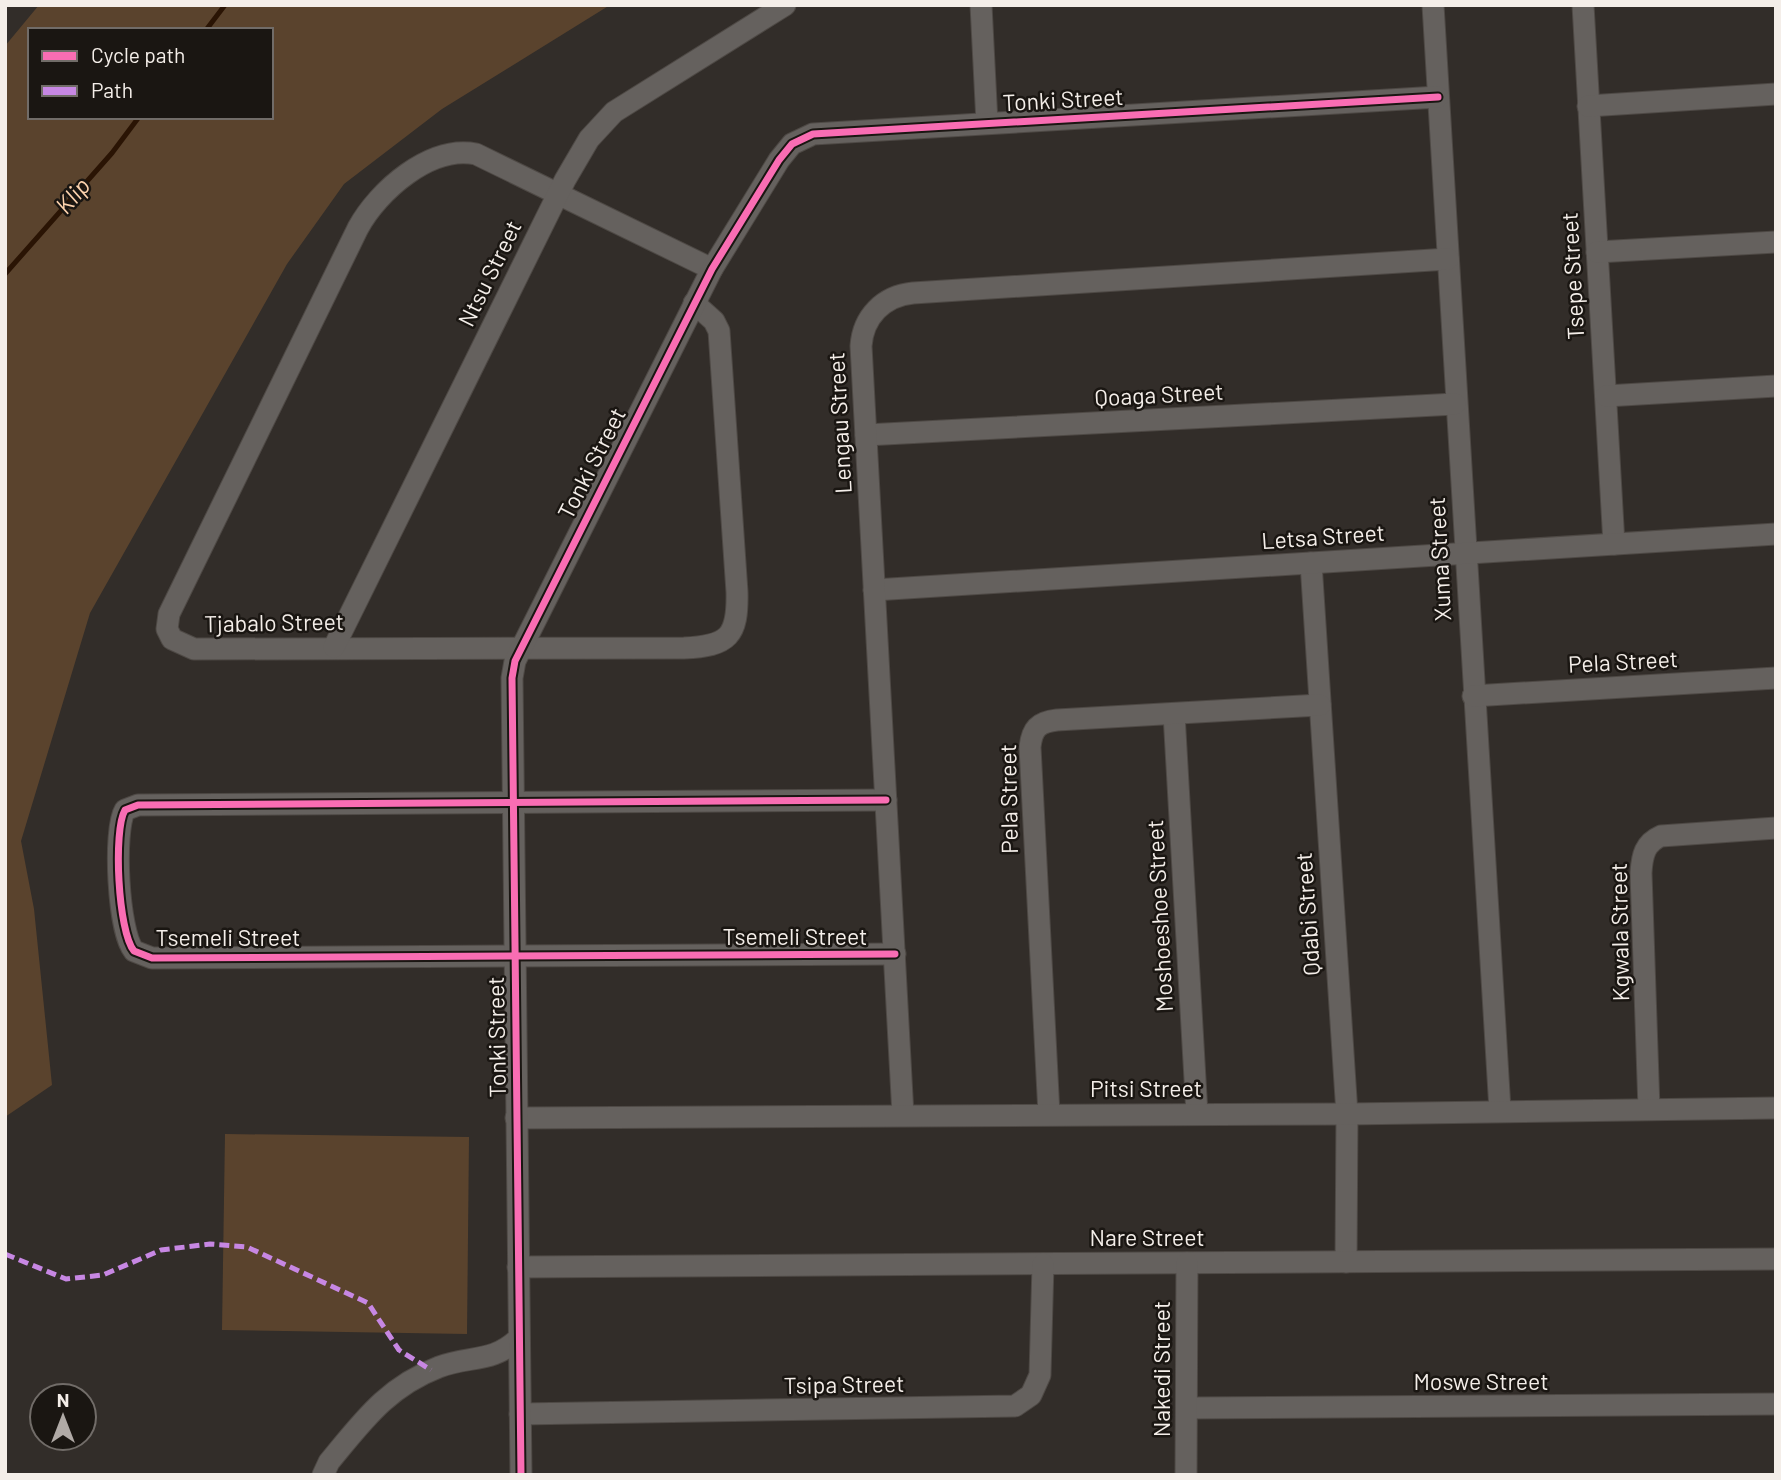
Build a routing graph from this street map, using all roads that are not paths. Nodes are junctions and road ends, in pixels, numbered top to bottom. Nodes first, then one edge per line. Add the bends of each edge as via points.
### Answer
1 (785, 5) edge
2 (981, 5) edge
3 (1433, 5) edge
4 (1583, 5) edge
5 (1776, 94) edge
6 (1438, 97) junction
7 (1588, 106) junction
8 (987, 122) junction
9 (558, 194) junction
10 (1776, 242) edge
11 (1597, 252) junction
12 (1448, 259) junction
13 (712, 269) junction
14 (694, 303) junction
15 (1776, 386) edge
16 (1606, 396) junction
17 (1455, 404) junction
18 (866, 435) junction
19 (1776, 534) edge
20 (1614, 544) junction
21 (1465, 553) junction
22 (1311, 563) junction
23 (874, 590) junction
24 (334, 647) junction
25 (519, 647) junction
26 (1776, 678) edge
27 (1473, 696) junction
28 (1320, 705) junction
29 (1174, 714) junction
30 (886, 800) junction
31 (513, 803) junction
32 (1776, 828) edge
33 (895, 954) junction
34 (514, 956) junction
35 (1776, 1108) edge
36 (1649, 1109) junction
37 (1500, 1110) junction
38 (1049, 1114) junction
39 (1197, 1114) junction
40 (1347, 1114) junction
41 (903, 1115) junction
42 (516, 1118) junction
43 (1776, 1259) edge
44 (1346, 1262) junction
45 (1187, 1263) junction
46 (1043, 1264) junction
47 (518, 1267) junction
48 (519, 1338) junction
49 (1776, 1404) edge
50 (1187, 1408) junction
51 (520, 1414) junction
52 (323, 1475) edge
53 (521, 1475) edge
54 (1186, 1475) edge

1 - 9 street, Ntsu Street via 614,112 589,139
2 - 8 street
3 - 6 street, Xuma Street
4 - 7 street, Tsepe Street
5 - 7 street
6 - 8 street, Tonki Street
6 - 12 street, Xuma Street
7 - 11 street, Tsepe Street
8 - 13 street, Tonki Street via 813,134 798,139 779,160
9 - 13 street, Tjabalo Street
9 - 24 street, Ntsu Street
9 - 24 street, Tjabalo Street via 467,153 432,161 376,202 358,228 167,619 172,639 188,649
10 - 11 street
11 - 16 street, Tsepe Street
12 - 17 street, Xuma Street
12 - 18 street, Lengau Street via 898,295 877,308 862,334
13 - 14 street, Tonki Street
14 - 25 street, Tonki Street
14 - 25 street, Tjabalo Street via 719,331 737,592 734,628 726,639 697,647
15 - 16 street
16 - 20 street, Tsepe Street
17 - 18 street, Qoaga Street
17 - 21 street, Xuma Street
18 - 23 street, Lengau Street
19 - 20 street, Letsa Street
20 - 21 street, Letsa Street
21 - 22 street, Letsa Street
21 - 27 street, Xuma Street
22 - 23 street, Letsa Street
22 - 28 street, Qdabi Street
23 - 30 street, Lengau Street
24 - 25 street, Tjabalo Street
25 - 31 street, Tonki Street via 512,678
26 - 27 street, Pela Street
27 - 37 street, Xuma Street
28 - 29 street, Pela Street
28 - 40 street, Qdabi Street
29 - 38 street, Pela Street via 1045,721 1031,735
29 - 39 street, Moshoeshoe Street
30 - 31 street, Tsemeli Street
30 - 33 street, Lengau Street
31 - 34 street, Tonki Street
31 - 34 street, Tsemeli Street via 138,805 125,810 118,833 124,933 142,956
32 - 36 street, Kgwala Street via 1661,836 1643,853
33 - 34 street, Tsemeli Street
33 - 41 street, Lengau Street
34 - 42 street, Tonki Street
35 - 36 street, Pitsi Street
36 - 37 street, Pitsi Street
37 - 40 street, Pitsi Street
38 - 39 street, Pitsi Street
38 - 41 street, Pitsi Street
39 - 40 street, Pitsi Street
40 - 44 street, Qdabi Street
41 - 42 street, Pitsi Street
42 - 47 street, Tonki Street
43 - 44 street, Nare Street
44 - 45 street, Nare Street
45 - 46 street, Nare Street
45 - 50 street, Nakedi Street
46 - 47 street, Nare Street
46 - 51 street, Tsipa Street via 1040,1375 1031,1395 1015,1406
47 - 48 street, Tonki Street
48 - 51 street, Tonki Street
48 - 52 street via 482,1360 441,1365 398,1386 329,1462
49 - 50 street, Moswe Street
50 - 54 street, Nakedi Street
51 - 53 street, Tonki Street

